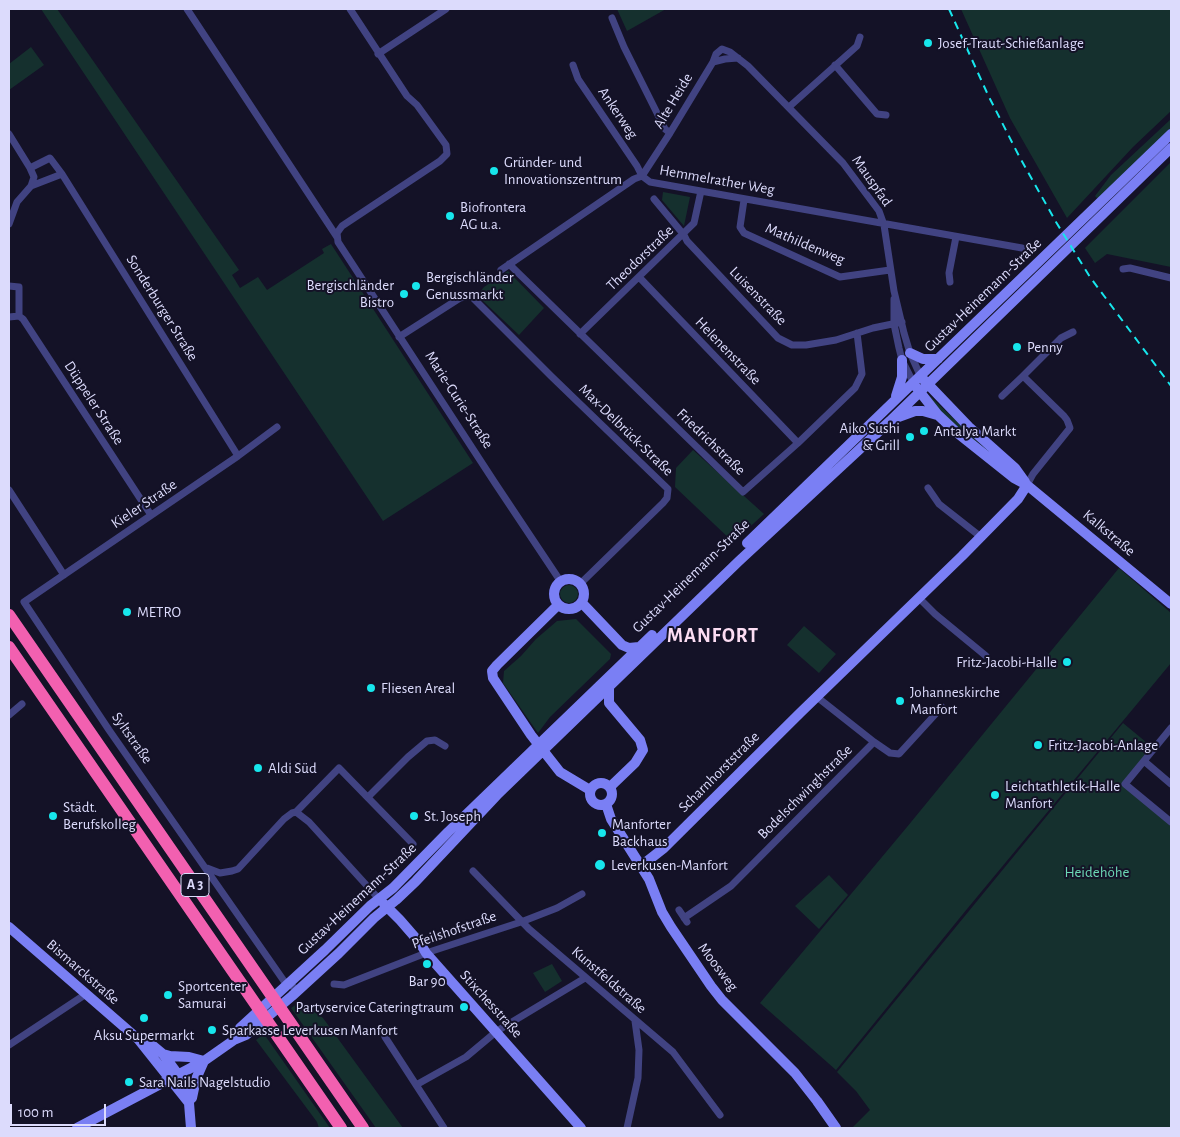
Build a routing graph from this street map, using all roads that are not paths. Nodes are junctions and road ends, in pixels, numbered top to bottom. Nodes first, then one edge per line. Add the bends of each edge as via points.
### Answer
1 (187, 9) edge
2 (350, 9) edge
3 (446, 9) edge
4 (612, 18) dead end
5 (860, 37) dead end
6 (378, 54) junction
7 (738, 58) joint
8 (574, 65) dead end
9 (835, 65) junction
10 (789, 107) junction
11 (886, 115) dead end
12 (670, 132) junction
13 (9, 134) edge
14 (1171, 134) edge
15 (1171, 148) edge
16 (30, 168) junction
17 (62, 174) junction
18 (642, 176) junction
19 (31, 186) junction
20 (701, 192) junction
21 (654, 199) dead end
22 (744, 200) junction
23 (9, 224) edge
24 (884, 225) junction
25 (337, 235) junction
26 (684, 235) junction
27 (956, 238) junction
28 (1022, 248) dead end
29 (510, 264) junction
30 (500, 270) dead end
31 (890, 270) junction
32 (1123, 270) dead end
33 (639, 277) junction
34 (1171, 278) edge
35 (950, 282) dead end
36 (9, 286) edge
37 (19, 316) junction
38 (9, 317) edge
39 (898, 323) junction
40 (1073, 332) dead end
41 (857, 333) junction
42 (580, 334) junction
43 (399, 337) junction
44 (910, 353) junction
45 (938, 359) junction
46 (902, 360) junction
47 (941, 371) junction
48 (1023, 376) junction
49 (916, 378) junction
50 (927, 384) junction
51 (918, 391) junction
52 (1002, 396) dead end
53 (895, 399) junction
54 (945, 402) junction
55 (938, 415) junction
56 (890, 421) junction
57 (277, 427) dead end
58 (798, 443) junction
59 (238, 456) junction
60 (1027, 484) junction
61 (928, 488) dead end
62 (9, 490) edge
63 (151, 516) junction
64 (981, 537) junction
65 (64, 575) junction
66 (561, 582) junction
67 (580, 584) junction
68 (919, 598) junction
69 (24, 602) joint
70 (1171, 604) edge
71 (558, 605) junction
72 (579, 605) junction
73 (9, 614) edge
74 (9, 647) edge
75 (639, 647) junction
76 (986, 656) dead end
77 (619, 666) junction
78 (609, 686) junction
79 (817, 697) junction
80 (609, 703) junction
81 (22, 704) dead end
82 (591, 704) junction
83 (942, 707) dead end
84 (9, 715) edge
85 (1171, 728) edge
86 (874, 742) junction
87 (444, 746) dead end
88 (1144, 761) junction
89 (1171, 784) edge
90 (610, 787) junction
91 (590, 790) junction
92 (368, 797) junction
93 (606, 804) junction
94 (296, 812) junction
95 (1171, 822) edge
96 (413, 844) dead end
97 (641, 866) junction
98 (206, 868) junction
99 (473, 871) dead end
100 (225, 872) junction
101 (219, 889) junction
102 (582, 894) dead end
103 (379, 900) junction
104 (388, 907) junction
105 (678, 910) dead end
106 (521, 922) junction
107 (9, 927) edge
108 (426, 953) junction
109 (585, 978) junction
110 (288, 984) junction
111 (334, 984) dead end
112 (298, 990) junction
113 (86, 994) junction
114 (635, 1021) junction
115 (497, 1031) junction
116 (386, 1037) dead end
117 (138, 1038) junction
118 (234, 1040) junction
119 (9, 1045) edge
120 (163, 1054) junction
121 (204, 1061) junction
122 (175, 1077) junction
123 (416, 1085) junction
124 (189, 1103) junction
125 (720, 1115) dead end
126 (77, 1128) edge
127 (191, 1128) edge
128 (341, 1128) edge
129 (364, 1128) edge
130 (444, 1128) edge
131 (581, 1128) edge
132 (627, 1128) edge
133 (836, 1128) edge

1 - 25 street, Marie-Curie-Straße
2 - 6 street
3 - 6 street
4 - 12 street via 665,129
5 - 9 street via 857,46
6 - 25 street via 446,145 448,154 342,226
7 - 10 street, Mauspfad
7 - 12 street, Alte Heide via 713,62
8 - 18 street, Ankerweg via 578,79
9 - 10 street
9 - 11 street via 877,114
10 - 24 street, Mauspfad via 843,163 879,211
12 - 18 street, Alte Heide
13 - 16 street
14 - 45 main road, Gustav-Heinemann-Straße
15 - 47 main road, Gustav-Heinemann-Straße
16 - 17 street, Sonderburger Straße via 50,158
16 - 19 street via 34,177
17 - 19 street
17 - 59 street, Sonderburger Straße
18 - 20 street, Hemmelrather Weg via 650,182
18 - 29 street, Hemmelrather Weg
19 - 23 street via 17,202
20 - 22 street, Hemmelrather Weg
20 - 26 street, Theodorstraße via 694,223
21 - 26 street, Luisenstraße
22 - 24 street, Hemmelrather Weg
22 - 31 street, Mathildenweg via 740,227 744,233 840,277
24 - 27 street, Hemmelrather Weg
24 - 31 street, Mauspfad
25 - 43 street, Marie-Curie-Straße
26 - 33 street, Theodorstraße
26 - 41 street, Luisenstraße via 686,241 778,338 792,345 806,345
27 - 28 street, Hemmelrather Weg
27 - 35 street
29 - 30 street, Hemmelrather Weg
29 - 42 street, Friedrichstraße
31 - 39 street, Mauspfad
32 - 34 street via 1130,268
33 - 42 street, Theodorstraße
33 - 58 street, Helenenstraße
36 - 37 street via 19,286
37 - 38 street
37 - 63 street, Düppeler Straße
39 - 41 street, Luisenstraße
39 - 44 street, Mauspfad
39 - 46 street, Mauspfad
40 - 48 street via 1061,338
41 - 58 street, Friedrichstraße via 862,374 859,381
42 - 58 street, Friedrichstraße via 743,492
43 - 66 street, Marie-Curie-Straße
43 - 67 street, Max-Delbrück-Straße via 460,298 472,297 668,489 663,503
44 - 45 main road via 922,359
44 - 49 street, Mauspfad
45 - 49 main road, Gustav-Heinemann-Straße
46 - 49 street, Mauspfad
46 - 53 main road via 902,380
47 - 50 main road, Gustav-Heinemann-Straße
47 - 54 main road via 940,386
48 - 52 street
48 - 60 street via 1064,416 1070,428
49 - 50 main road, Kalkstraße
49 - 51 main road, Kalkstraße
49 - 53 main road, Gustav-Heinemann-Straße
50 - 51 main road, Gustav-Heinemann-Straße
50 - 54 main road, Kalkstraße
51 - 55 main road, Kalkstraße
51 - 56 main road, Gustav-Heinemann-Straße
53 - 75 main road, Gustav-Heinemann-Straße
54 - 60 main road, Kalkstraße via 1015,468
55 - 56 main road via 915,411
55 - 60 main road, Kalkstraße via 975,448
56 - 78 main road, Gustav-Heinemann-Straße
57 - 59 street, Kieler Straße
59 - 63 street, Kieler Straße
60 - 64 main road, Scharnhorststraße via 1018,499
60 - 70 main road, Kalkstraße
61 - 64 street via 939,504
62 - 65 street
63 - 65 street, Kieler Straße
64 - 68 main road, Scharnhorststraße
65 - 69 street, Kieler Straße
66 - 67 main road via 573,580
66 - 71 main road via 554,593
67 - 72 main road via 584,591
68 - 76 street
68 - 79 main road, Scharnhorststraße
69 - 98 street, Syltstraße
71 - 72 main road via 567,610
71 - 91 main road via 497,665 492,671 493,678 560,772
72 - 75 main road via 622,645
72 - 77 main road via 617,649
73 - 129 highway, A 3
74 - 128 highway, A 3
75 - 77 main road, Gustav-Heinemann-Straße
77 - 103 main road, Gustav-Heinemann-Straße
78 - 80 main road
78 - 82 main road, Gustav-Heinemann-Straße
79 - 86 street
79 - 97 main road, Scharnhorststraße via 664,848
80 - 82 main road
80 - 90 main road via 640,740 643,750 636,763
81 - 84 street
82 - 104 main road, Gustav-Heinemann-Straße
83 - 86 street, Bodelschwinghstraße via 899,754 890,753
85 - 88 street
86 - 105 street, Bodelschwinghstraße via 730,886 686,920
87 - 92 street via 435,740 427,741
88 - 89 street
88 - 95 street via 1125,784
90 - 91 main road via 599,782
90 - 93 main road via 612,796
91 - 93 main road via 593,802
92 - 94 street via 339,768
92 - 96 street
93 - 97 main road, Moosweg via 611,818
94 - 100 street via 284,819 238,868
94 - 103 street via 309,822
97 - 133 main road, Moosweg via 662,912 711,986 795,1073
98 - 100 street
98 - 101 street, Syltstraße
99 - 106 street, Kunstfeldstraße
100 - 101 street
101 - 110 street, Syltstraße
102 - 106 street, Pfeilshofstraße
103 - 104 main road, Stixchesstraße
103 - 110 main road, Gustav-Heinemann-Straße
104 - 108 main road, Stixchesstraße
104 - 112 main road, Gustav-Heinemann-Straße
106 - 108 street, Pfeilshofstraße
106 - 109 street, Kunstfeldstraße
107 - 113 main road, Bismarckstraße
108 - 111 street, Pfeilshofstraße via 344,985
108 - 115 main road, Stixchesstraße
109 - 114 street, Kunstfeldstraße
109 - 115 street
110 - 112 street, Syltstraße
110 - 118 main road, Gustav-Heinemann-Straße via 240,1028
112 - 118 main road, Gustav-Heinemann-Straße via 246,1035
113 - 117 main road, Bismarckstraße
113 - 119 street
114 - 125 street, Kunstfeldstraße via 673,1052
114 - 132 street via 638,1078
115 - 123 street via 466,1057
115 - 131 main road, Stixchesstraße
116 - 123 street
117 - 120 main road, Bismarckstraße
117 - 122 main road, Bismarckstraße
118 - 121 main road, Gustav-Heinemann-Straße
120 - 121 main road
120 - 122 main road, Bismarckstraße
121 - 122 main road, Gustav-Heinemann-Straße
121 - 124 main road
122 - 124 main road via 188,1092
122 - 126 main road, Gustav-Heinemann-Straße
123 - 130 street
124 - 127 main road

